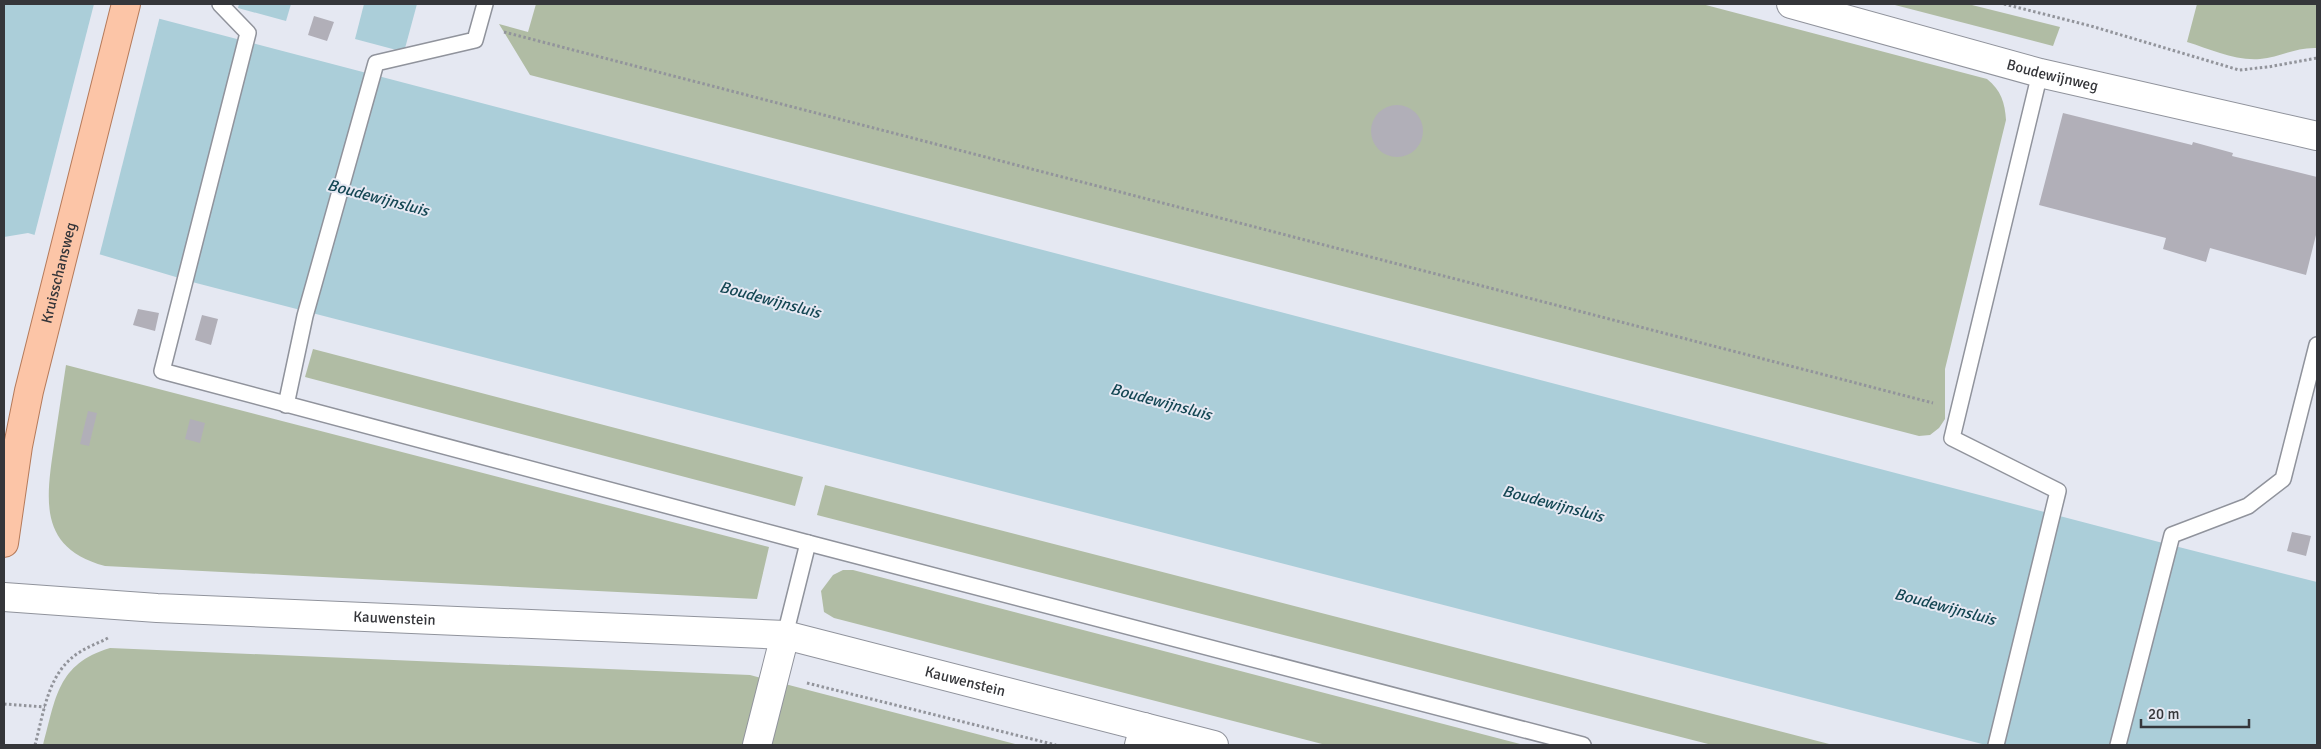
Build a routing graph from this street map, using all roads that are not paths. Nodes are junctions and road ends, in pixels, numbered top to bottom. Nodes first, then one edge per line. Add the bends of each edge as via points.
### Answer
1 (126, 4) edge
2 (220, 4) edge
3 (485, 4) edge
4 (1791, 4) edge
5 (2040, 73) junction
6 (2317, 136) edge
7 (2317, 344) edge
8 (286, 405) junction
9 (4, 543) edge
10 (808, 543) junction
11 (4, 597) edge
12 (785, 634) junction
13 (1141, 736) edge
14 (757, 745) edge
15 (1214, 745) edge
16 (1583, 745) edge
17 (1996, 745) edge
18 (2118, 745) edge

1 - 9 main road, Kruisschansweg via 48,310 18,446
2 - 8 lane via 248,33 162,371
3 - 8 lane via 475,40 376,63 305,316
4 - 5 street, Boudewijnweg
5 - 6 street, Boudewijnweg
5 - 17 lane via 1952,438 2058,491
7 - 18 lane via 2284,480 2248,506 2172,535
8 - 10 lane
10 - 12 lane
10 - 16 lane
11 - 12 street, Kauwenstein via 157,608
12 - 13 street, Kauwenstein
12 - 14 street
13 - 15 street, Kauwenstein

